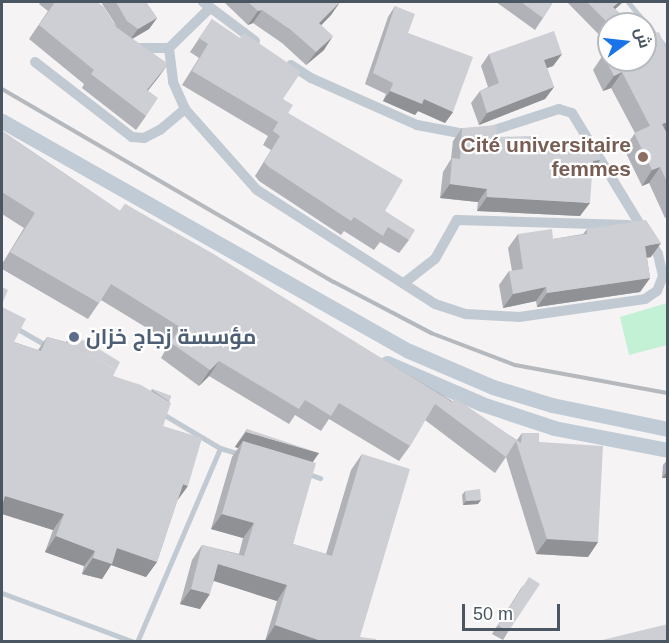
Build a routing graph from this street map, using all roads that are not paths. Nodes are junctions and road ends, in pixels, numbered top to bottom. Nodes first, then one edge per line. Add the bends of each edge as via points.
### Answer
1 (628, 2) edge
2 (206, 5) edge
3 (119, 41) edge
4 (264, 47) edge
5 (170, 48) junction
6 (668, 50) edge
7 (283, 59) edge
8 (35, 62) dead end
9 (185, 109) junction
10 (2, 121) edge
11 (642, 225) junction
12 (404, 283) junction
13 (11, 325) edge
14 (51, 349) edge
15 (370, 353) edge
16 (151, 407) edge
17 (668, 429) edge
18 (220, 448) junction
19 (668, 450) edge
20 (254, 458) edge
21 (298, 471) edge
22 (320, 477) dead end
23 (2, 593) edge
24 (136, 642) edge

1 - 6 lane
2 - 4 street
2 - 5 street
3 - 5 street via 127,47 145,50
5 - 9 street via 173,82
7 - 11 street via 311,78 444,133 473,135 559,109 572,113
8 - 9 street via 132,137 144,138 160,130
9 - 12 street via 257,190
10 - 17 main road via 409,351 493,387 552,405
11 - 12 street via 458,220 426,270
11 - 12 street via 658,254 663,276 657,291 645,299 494,317 435,304
13 - 14 lane
15 - 19 main road via 400,371 554,428
16 - 18 lane
18 - 20 lane
18 - 24 lane
21 - 22 lane
23 - 24 lane

